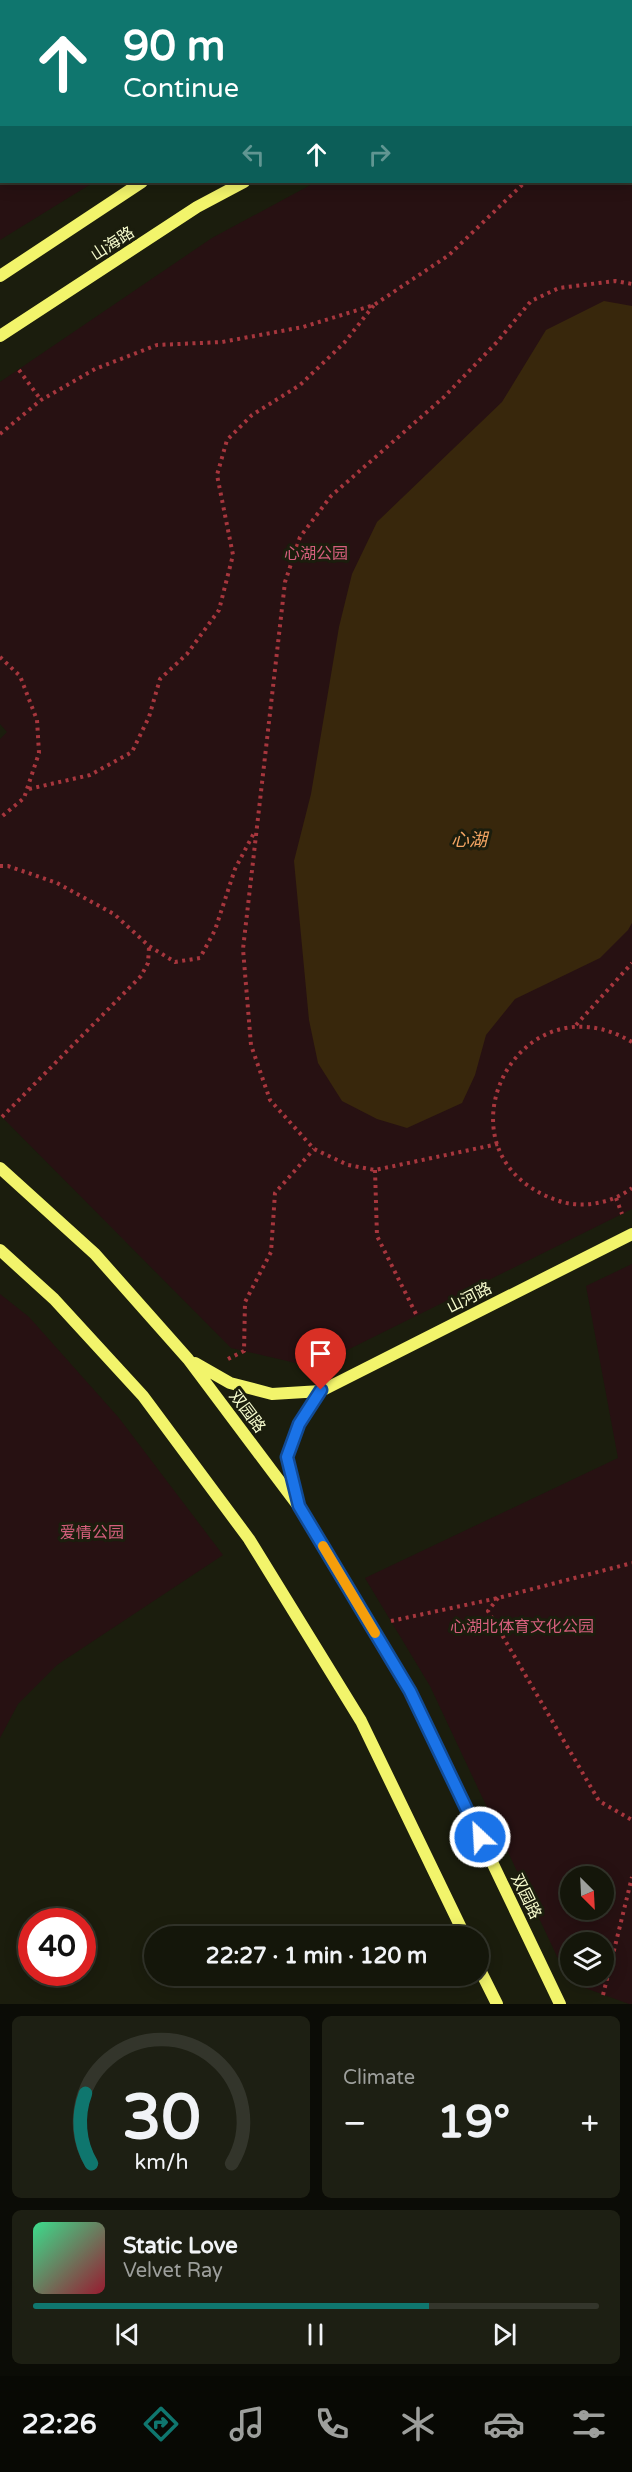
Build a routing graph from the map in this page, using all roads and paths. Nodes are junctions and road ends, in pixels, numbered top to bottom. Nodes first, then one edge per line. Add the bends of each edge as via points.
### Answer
1 (140, 183) edge
2 (242, 183) edge
3 (524, 183) edge
4 (0, 276) edge
5 (632, 284) edge
6 (374, 305) junction
7 (0, 336) edge
8 (19, 370) dead end
9 (41, 400) junction
10 (0, 434) edge
11 (0, 657) edge
12 (29, 789) junction
13 (0, 818) edge
14 (257, 828) junction
15 (0, 866) edge
16 (149, 946) junction
17 (632, 963) edge
18 (576, 1026) junction
19 (632, 1042) edge
20 (2, 1117) dead end
21 (498, 1144) junction
22 (314, 1149) junction
23 (0, 1168) edge
24 (375, 1170) junction
25 (632, 1188) edge
26 (616, 1198) junction
27 (622, 1214) dead end
28 (632, 1234) edge
29 (0, 1250) edge
30 (417, 1316) dead end
31 (188, 1359) junction
32 (228, 1359) dead end
33 (321, 1390) junction
34 (299, 1506) junction
35 (632, 1563) edge
36 (498, 1598) junction
37 (391, 1621) dead end
38 (632, 1820) edge
39 (632, 1877) edge
40 (460, 1926) edge
41 (488, 1986) edge
42 (603, 1995) dead end
43 (497, 2004) edge
44 (560, 2004) edge

1 - 4 street, 山海路
2 - 7 street, 山海路 via 197,207
3 - 6 path via 449,255
5 - 14 path via 615,281 559,288 531,301 444,397 331,496 300,537 285,582
6 - 9 path via 303,327 222,342 156,345 95,369
6 - 12 path via 344,343 300,385 252,416 227,440 217,475 234,555 219,610 187,654 160,679 149,717 132,752 90,775
8 - 9 path
9 - 10 path
11 - 12 path via 20,676 37,720 39,753
12 - 13 path
14 - 16 path via 235,868 215,930 200,957 175,962
14 - 22 path via 243,949 251,1045 270,1100
15 - 16 path via 57,883 114,914
16 - 20 path via 148,963 141,976
17 - 18 path
18 - 19 path via 605,1029
18 - 21 path via 548,1033 523,1048 505,1070 494,1097 493,1126
21 - 24 path
21 - 26 path via 516,1177 540,1194 567,1204 596,1204
22 - 24 path via 348,1165
22 - 32 path via 275,1193 271,1252 245,1302 244,1352
23 - 31 street, 双园路 via 95,1254
24 - 30 path via 377,1236
25 - 26 path
26 - 27 path
28 - 33 street, 山河路
29 - 40 street via 54,1299 143,1396 249,1539 361,1721
31 - 33 street via 230,1383 272,1394
31 - 34 street, 双园路
33 - 34 street via 299,1424 287,1457
34 - 44 street, 双园路 via 410,1691
35 - 36 path
36 - 37 path
36 - 38 path via 488,1611 599,1802
39 - 42 path
41 - 43 street

